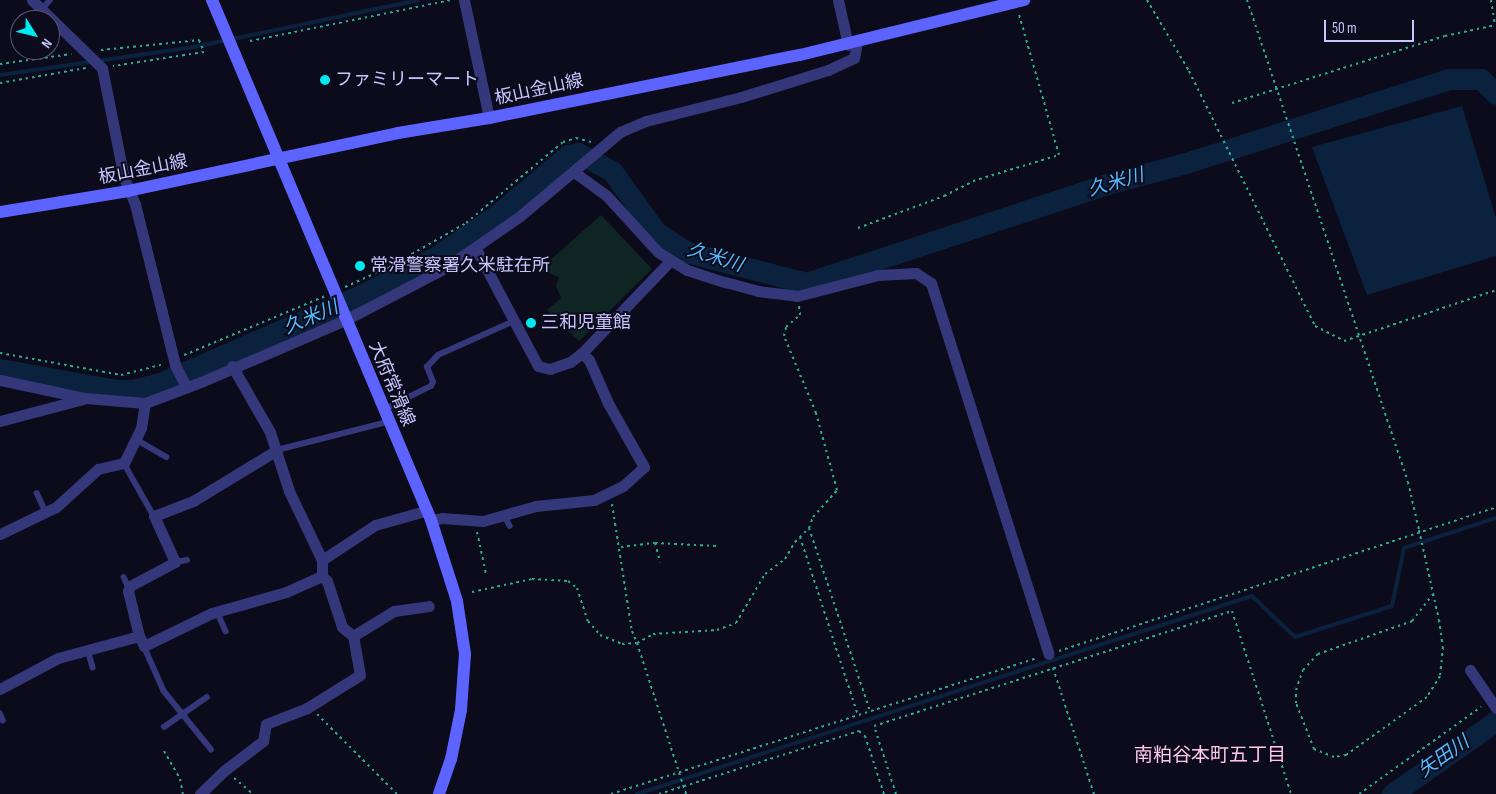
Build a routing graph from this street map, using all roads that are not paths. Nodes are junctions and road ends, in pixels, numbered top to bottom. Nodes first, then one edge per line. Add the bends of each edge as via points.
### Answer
1 (50, 0) edge
2 (212, 0) edge
3 (464, 0) edge
4 (838, 0) edge
5 (1020, 1) edge
6 (41, 10) edge
7 (60, 29) edge
8 (852, 44) junction
9 (489, 118) junction
10 (278, 160) junction
11 (574, 172) junction
12 (128, 191) junction
13 (0, 212) edge
14 (476, 249) junction
15 (670, 261) junction
16 (345, 320) junction
17 (514, 321) junction
18 (582, 353) junction
19 (232, 366) junction
20 (0, 380) edge
21 (185, 384) junction
22 (85, 398) junction
23 (145, 403) junction
24 (383, 410) junction
25 (0, 421) edge
26 (388, 422) junction
27 (137, 440) junction
28 (277, 450) junction
29 (166, 457) dead end
30 (124, 463) junction
31 (37, 493) dead end
32 (46, 512) junction
33 (154, 516) junction
34 (428, 516) junction
35 (0, 534) edge
36 (187, 560) dead end
37 (322, 560) junction
38 (175, 562) junction
39 (322, 576) junction
40 (124, 577) dead end
41 (129, 588) junction
42 (429, 606) dead end
43 (217, 611) junction
44 (226, 631) dead end
45 (139, 636) junction
46 (353, 636) junction
47 (144, 646) junction
48 (88, 650) junction
49 (1049, 654) road end
50 (93, 667) dead end
51 (1470, 670) dead end
52 (0, 689) edge
53 (207, 697) dead end
54 (1493, 704) edge
55 (183, 712) junction
56 (0, 713) edge
57 (3, 720) dead end
58 (164, 727) dead end
59 (211, 749) dead end
60 (200, 794) edge
61 (439, 794) edge

1 - 6 lane
2 - 10 main road, 大府常滑線
3 - 9 street
4 - 8 street
5 - 8 main road, 板山金山線
7 - 12 street via 93,56 102,68
8 - 9 main road, 板山金山線
8 - 11 street via 854,58 828,70 741,97 646,121 620,132
9 - 10 main road, 板山金山線 via 398,133
10 - 12 main road, 板山金山線
10 - 16 main road, 大府常滑線
11 - 14 street
11 - 15 street via 606,196
12 - 13 main road, 板山金山線
12 - 21 street via 174,362
14 - 16 street
14 - 17 street
15 - 18 street
15 - 49 street via 687,270 758,291 797,296 878,275 916,273 930,282
16 - 19 street
16 - 24 main road, 大府常滑線
17 - 18 street via 542,369 570,362
17 - 24 lane via 438,355 427,367 433,382 431,386
18 - 34 street via 589,360 608,403 644,467 634,479 594,500 532,503 508,521
19 - 21 street
19 - 28 street via 260,411
20 - 22 street
21 - 23 street
22 - 23 street
22 - 25 street
23 - 27 street
24 - 26 main road, 大府常滑線
26 - 28 lane
26 - 34 main road, 大府常滑線
27 - 29 lane
27 - 30 street
28 - 33 street via 193,502
28 - 37 street via 298,513
30 - 32 street via 98,468 56,508
30 - 33 lane
31 - 32 lane
32 - 35 street
33 - 38 street
34 - 37 street via 375,525
34 - 61 main road, 大府常滑線 via 457,601 465,654 461,710 451,759
36 - 38 lane
37 - 39 street
38 - 41 street
39 - 43 street via 286,592
39 - 46 street via 327,581 342,627
40 - 41 lane
41 - 45 street
42 - 46 street via 394,611
43 - 44 lane
43 - 47 street
45 - 47 street
45 - 48 street
46 - 60 street via 360,676 310,706 266,724 264,740
47 - 55 lane via 164,692
48 - 50 lane
48 - 52 street via 58,658
51 - 54 street
53 - 55 lane
55 - 58 lane
55 - 59 lane
56 - 57 lane

